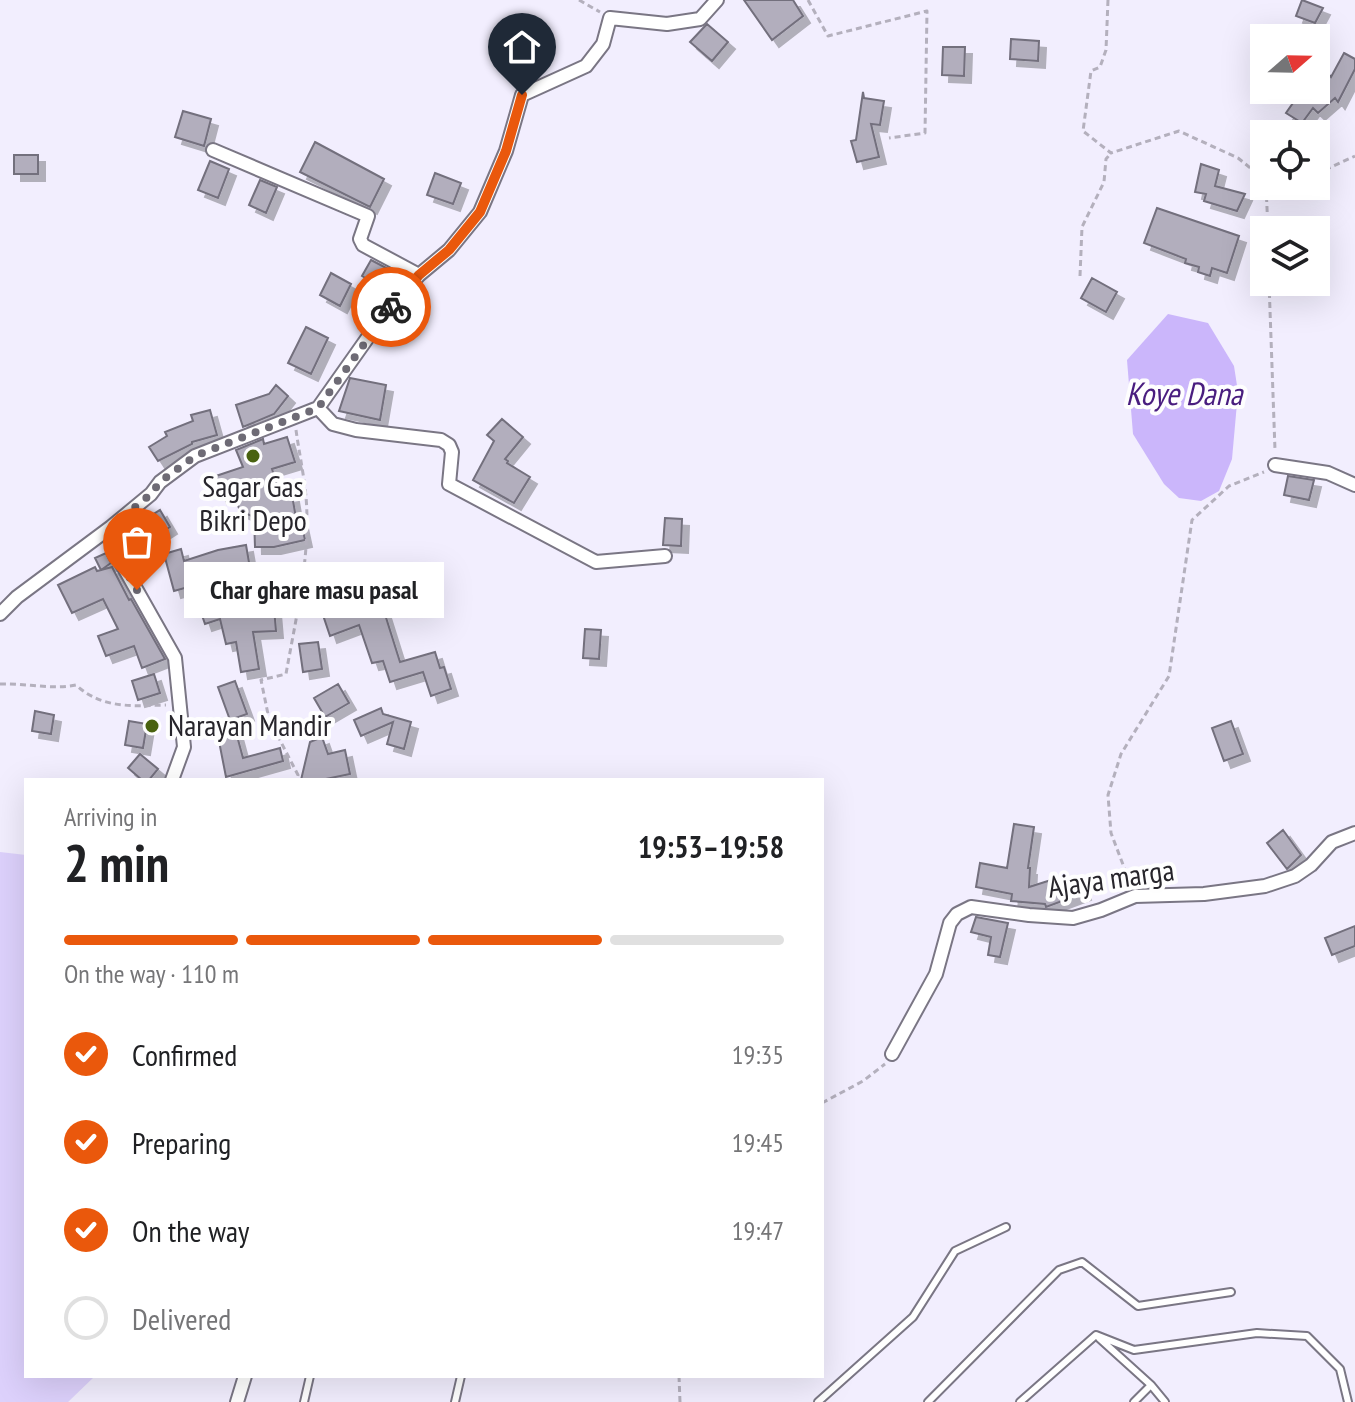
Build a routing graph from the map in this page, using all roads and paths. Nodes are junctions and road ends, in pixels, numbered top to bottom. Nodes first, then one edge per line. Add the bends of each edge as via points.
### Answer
1 (579, 0) edge
2 (717, 0) edge
3 (808, 0) edge
4 (1108, 0) edge
5 (610, 18) junction
6 (889, 138) dead end
7 (213, 150) dead end
8 (1111, 153) junction
9 (1355, 156) edge
10 (1250, 168) edge
11 (1330, 168) edge
12 (419, 275) junction
13 (1080, 276) dead end
14 (1269, 296) edge
15 (318, 408) junction
16 (294, 420) junction
17 (1275, 465) junction
18 (1355, 485) edge
19 (111, 527) junction
20 (665, 556) dead end
21 (0, 614) edge
22 (0, 684) edge
23 (178, 700) junction
24 (173, 778) edge
25 (297, 778) edge
26 (1355, 833) edge
27 (1135, 896) junction
28 (892, 1054) joint
29 (824, 1102) edge
30 (1006, 1227) dead end
31 (1231, 1292) dead end
32 (1096, 1335) junction
33 (244, 1378) edge
34 (310, 1378) edge
35 (460, 1378) edge
36 (679, 1378) edge
37 (1151, 1385) junction
38 (237, 1402) edge
39 (304, 1402) edge
40 (455, 1402) edge
41 (680, 1402) edge
42 (818, 1402) edge
43 (928, 1402) edge
44 (1020, 1402) edge
45 (1134, 1402) edge
46 (1165, 1402) edge
47 (1348, 1402) edge

1 - 5 path
2 - 5 street via 700,19 667,24
3 - 6 path via 828,36 927,11 925,133
4 - 8 path via 1106,50 1100,67 1091,71 1083,131
5 - 12 street via 603,44 586,66 522,95 480,212 449,250
7 - 12 street via 368,216 363,245
8 - 10 path via 1179,131
8 - 13 path via 1104,182 1082,227
9 - 11 path
12 - 15 street
14 - 17 path
15 - 16 street
15 - 20 street via 333,424 356,430 441,440 452,452 449,484 596,562
16 - 19 street via 195,456
16 - 25 path via 306,537 286,674 261,680 269,719
17 - 18 street via 1328,473
17 - 27 path via 1229,486 1192,520 1169,676 1121,754 1108,795 1111,833
19 - 21 street
19 - 23 street via 114,550 175,658
22 - 23 path via 76,685 109,705 170,705
23 - 24 street via 184,747
26 - 27 street, Ajaya marga via 1332,842 1295,876 1265,886
27 - 28 street, Ajaya marga via 1073,918 971,907 957,914 936,974
28 - 29 path via 880,1070
30 - 42 lane via 955,1251 913,1317
31 - 43 lane via 1138,1306 1082,1262 1059,1270
32 - 37 lane
32 - 44 lane
32 - 47 lane via 1134,1350 1257,1333 1307,1336 1340,1369
33 - 38 street
34 - 39 lane
35 - 40 lane
36 - 41 path
37 - 45 lane
37 - 46 lane

